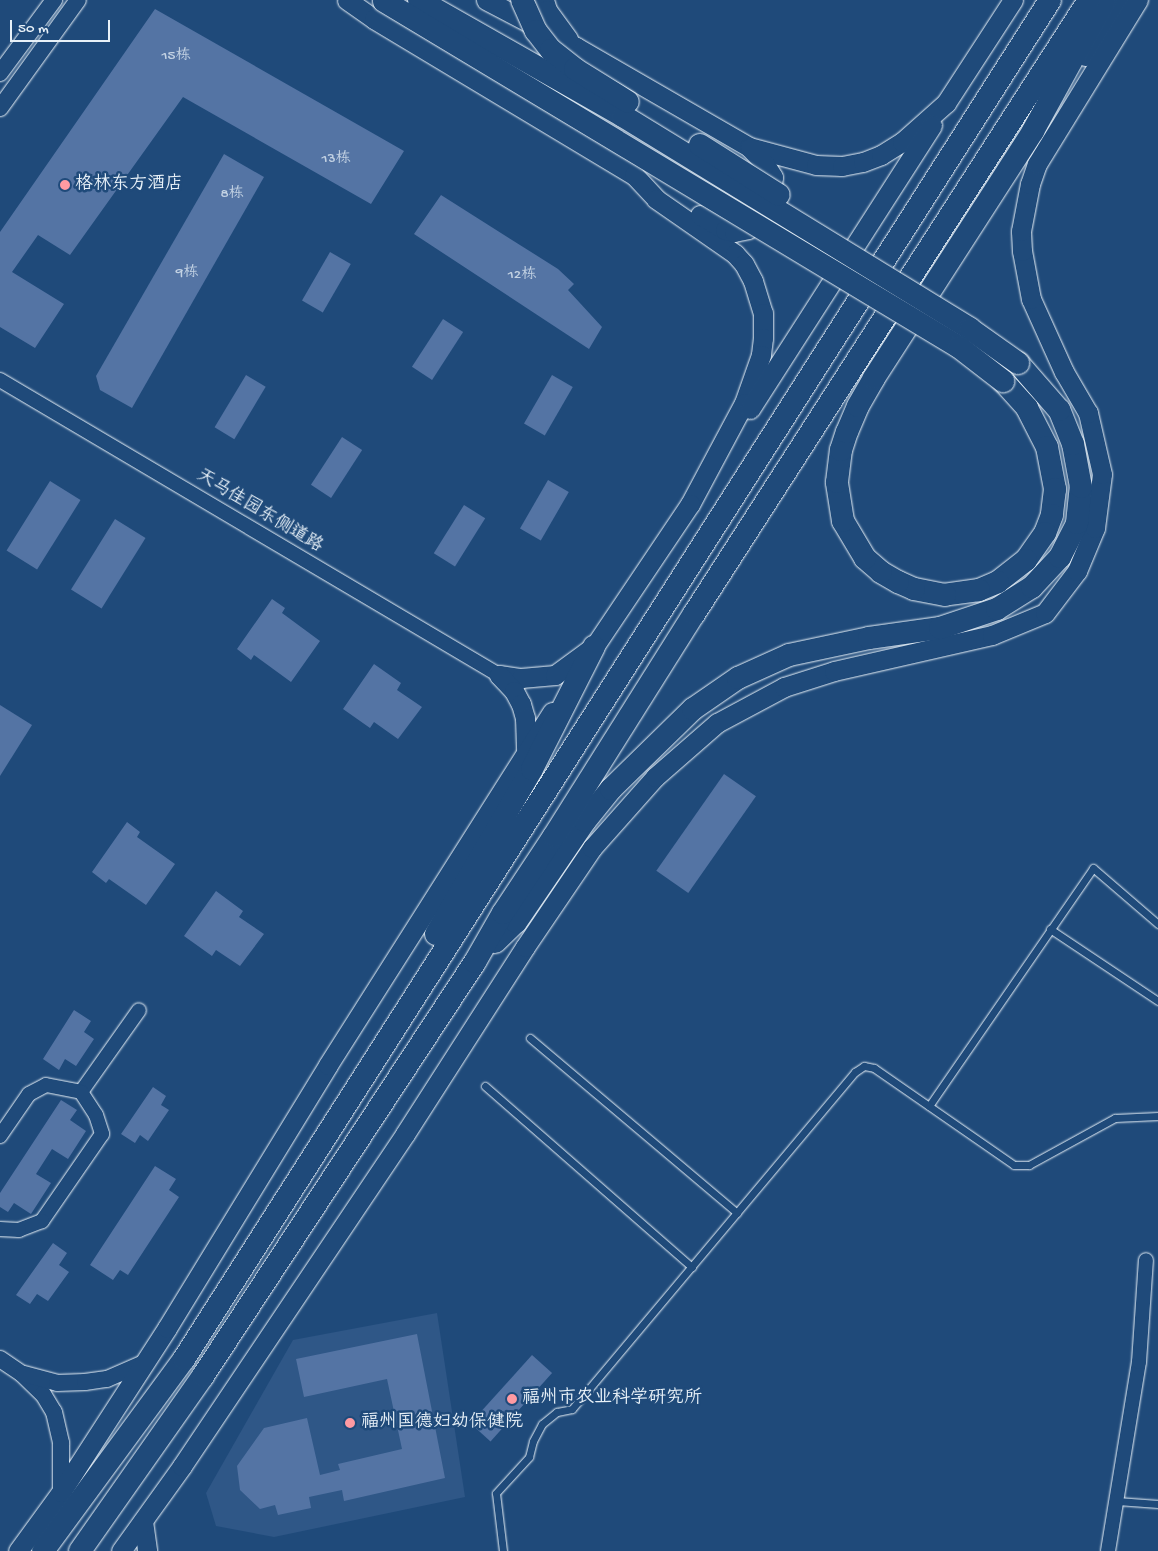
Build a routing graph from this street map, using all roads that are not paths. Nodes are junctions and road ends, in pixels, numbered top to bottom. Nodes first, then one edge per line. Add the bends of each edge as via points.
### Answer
1 (54, 0) edge
2 (78, 0) edge
3 (347, 0) edge
4 (419, 0) edge
5 (486, 0) edge
6 (522, 0) edge
7 (544, 0) edge
8 (1014, 0) edge
9 (1050, 0) edge
10 (1088, 0) edge
11 (1105, 0) edge
12 (1123, 0) edge
13 (1138, 0) edge
14 (383, 1) edge
15 (576, 47) junction
16 (0, 73) edge
17 (946, 103) junction
18 (0, 108) edge
19 (1034, 132) junction
20 (749, 147) junction
21 (634, 176) junction
22 (970, 329) junction
23 (0, 380) edge
24 (690, 504) junction
25 (594, 647) junction
26 (499, 675) junction
27 (648, 753) junction
28 (529, 761) junction
29 (576, 873) junction
30 (509, 917) junction
31 (1158, 924) edge
32 (1050, 930) junction
33 (1158, 1001) edge
34 (139, 1010) dead end
35 (530, 1038) dead end
36 (485, 1086) dead end
37 (81, 1092) junction
38 (929, 1106) junction
39 (1158, 1116) edge
40 (0, 1136) edge
41 (737, 1213) junction
42 (0, 1230) edge
43 (247, 1259) junction
44 (1146, 1260) dead end
45 (692, 1267) junction
46 (0, 1359) edge
47 (144, 1363) junction
48 (22, 1374) junction
49 (61, 1492) junction
50 (1117, 1501) junction
51 (1158, 1504) edge
52 (143, 1520) junction
53 (18, 1551) edge
54 (43, 1551) edge
55 (80, 1551) edge
56 (121, 1551) edge
57 (147, 1551) edge
58 (502, 1551) edge
59 (1108, 1551) edge

1 - 16 street
2 - 18 street
3 - 21 main road
4 - 22 highway, bridge via 623,116
5 - 15 main road
6 - 22 highway, bridge via 536,31 551,50 574,69 751,175
7 - 15 main road via 560,30
8 - 17 main road
9 - 43 highway
10 - 30 highway via 694,614 554,836
11 - 19 highway
12 - 19 main road
13 - 29 main road via 1037,164 1021,231 1031,300 1064,372 1088,413 1102,474 1095,528 1077,571 1045,614 992,635 834,671 784,687 717,723 654,777 592,848
14 - 19 highway, bridge via 959,347 1003,380 1027,408 1047,447 1055,489 1052,514 1045,533 1020,565 998,582 979,590 945,595 914,589 881,572 865,558 843,521 837,482 841,450 858,406 874,378
15 - 20 main road
17 - 20 main road via 902,142 863,162 842,166 816,165
17 - 24 main road
20 - 21 main road via 773,177 773,188 761,217 748,229 725,230
21 - 24 main road via 656,199 735,254 753,281 763,313 761,356 754,378
22 - 27 highway, bridge via 1018,363 1059,410 1073,444 1081,487 1077,523 1060,556 1032,587 997,609 940,628 869,638 789,655 738,678 693,709
23 - 26 street, 天马佳园东侧道路
24 - 25 main road
25 - 26 main road via 556,675 521,678
25 - 28 highway
26 - 28 main road via 521,704
27 - 29 main road via 616,800
27 - 30 highway via 611,789
28 - 43 highway
28 - 47 main road via 446,878
29 - 52 main road via 405,1134
30 - 55 highway via 475,962 203,1376
31 - 32 lane via 1092,868
32 - 33 lane
32 - 38 lane
34 - 37 street
35 - 41 lane
36 - 45 lane
37 - 40 street via 46,1085 28,1094
37 - 42 street via 96,1115 102,1134 42,1221 19,1230
38 - 39 lane via 1014,1165 1029,1165 1115,1118
38 - 41 lane via 874,1068 864,1066 855,1072
41 - 45 lane
43 - 54 highway via 184,1359
44 - 50 street via 1139,1362
45 - 58 lane via 572,1409 557,1412 542,1424 533,1441 530,1457 496,1493
46 - 48 street
47 - 48 street via 107,1379 86,1382 57,1383
47 - 49 main road
48 - 49 street via 43,1394 54,1412 61,1443
49 - 53 main road
50 - 51 lane
50 - 59 street
52 - 56 main road
52 - 57 main road

